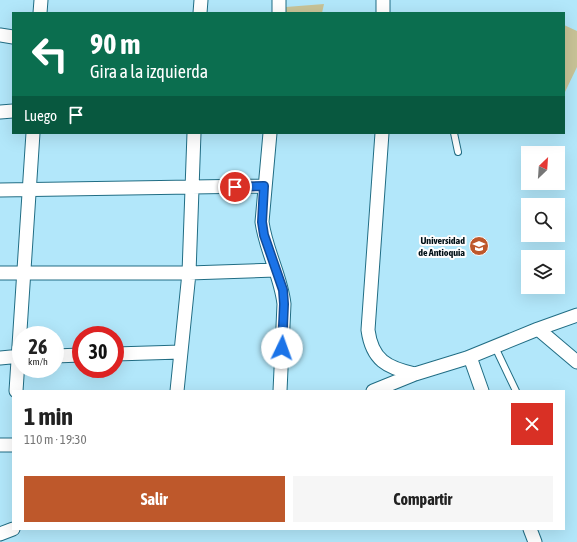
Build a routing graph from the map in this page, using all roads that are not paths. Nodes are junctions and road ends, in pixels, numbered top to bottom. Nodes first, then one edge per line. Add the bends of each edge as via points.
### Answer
1 (41, 0) edge
2 (201, 0) edge
3 (279, 0) edge
4 (383, 0) edge
5 (40, 12) edge
6 (200, 12) edge
7 (279, 12) edge
8 (383, 12) edge
9 (0, 35) edge
10 (12, 37) edge
11 (12, 111) edge
12 (0, 112) edge
13 (33, 134) edge
14 (194, 134) edge
15 (270, 134) edge
16 (382, 134) edge
17 (454, 134) edge
18 (458, 152) dead end
19 (264, 186) junction
20 (192, 187) junction
21 (0, 190) edge
22 (29, 190) junction
23 (275, 270) junction
24 (24, 272) junction
25 (0, 273) edge
26 (189, 273) junction
27 (577, 315) edge
28 (21, 326) edge
29 (538, 329) junction
30 (495, 347) junction
31 (181, 352) junction
32 (124, 354) edge
33 (12, 357) edge
34 (470, 357) junction
35 (0, 358) edge
36 (577, 362) edge
37 (415, 374) junction
38 (17, 378) edge
39 (16, 390) edge
40 (177, 390) edge
41 (280, 390) edge
42 (375, 390) edge
43 (482, 390) edge
44 (516, 390) edge
45 (0, 445) edge
46 (12, 445) edge
47 (12, 529) edge
48 (530, 530) edge
49 (0, 534) edge
50 (535, 542) edge

1 - 5 street
2 - 6 street
3 - 7 street
4 - 8 street
9 - 10 street
11 - 12 street
13 - 22 street
14 - 20 street
15 - 19 street
16 - 37 street via 368,330 370,344 376,355 394,369
17 - 18 lane
19 - 20 street
19 - 23 street via 262,222
20 - 22 street
20 - 26 street
21 - 22 street
22 - 24 street
23 - 26 street
23 - 41 street via 283,290 284,304
24 - 25 street
24 - 26 street
24 - 28 street
26 - 31 street
27 - 29 street
29 - 30 street
29 - 36 street
30 - 34 street
30 - 44 lane
31 - 32 street
31 - 40 street
33 - 35 street
34 - 37 street
34 - 43 street
37 - 42 street
38 - 39 street
45 - 46 street
47 - 49 street
48 - 50 street

